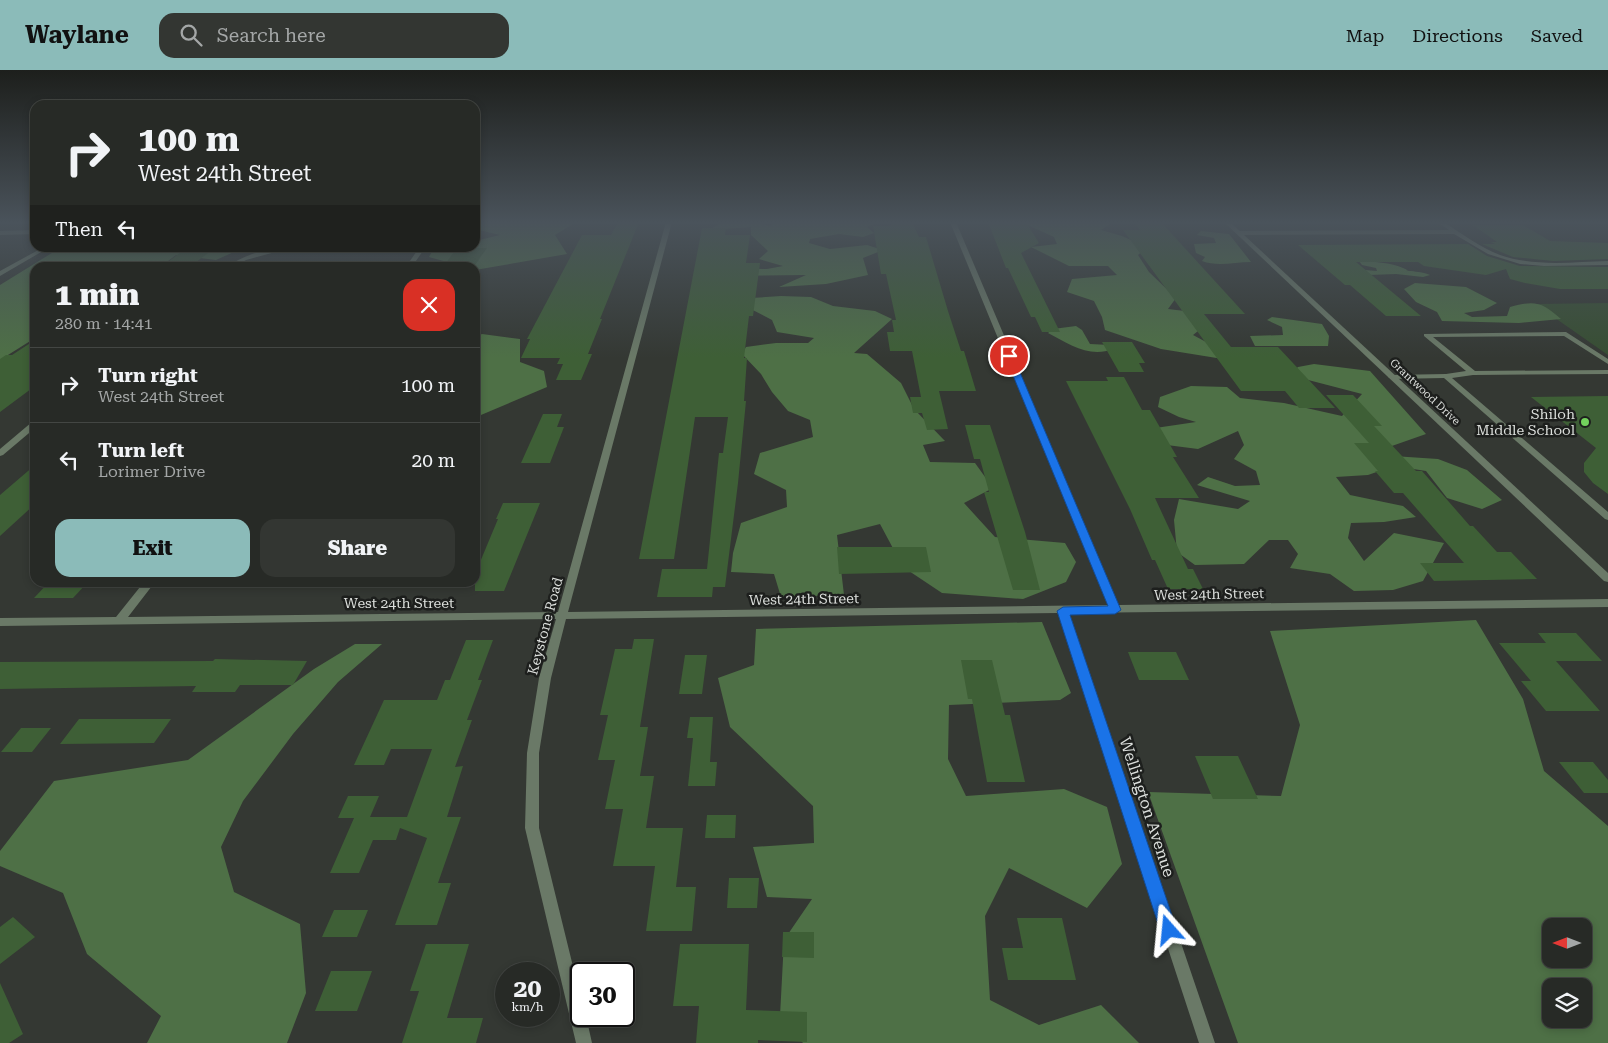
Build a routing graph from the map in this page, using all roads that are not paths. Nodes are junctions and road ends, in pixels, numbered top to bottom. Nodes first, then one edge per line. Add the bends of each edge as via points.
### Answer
1 (11, 267) edge
2 (657, 267) edge
3 (972, 267) edge
4 (1276, 267) edge
5 (0, 274) edge
6 (1608, 362) edge
7 (1608, 372) edge
8 (1473, 373) junction
9 (1446, 376) junction
10 (1392, 377) junction
11 (30, 428) edge
12 (0, 453) edge
13 (1608, 517) edge
14 (1608, 579) edge
15 (146, 587) edge
16 (1608, 603) edge
17 (1115, 610) junction
18 (1063, 611) junction
19 (563, 616) junction
20 (119, 620) junction
21 (0, 622) edge
22 (584, 1043) edge
23 (1207, 1043) edge

1 - 5 street
2 - 19 street, Keystone Road
3 - 17 street
4 - 10 street, Grantwood Drive
6 - 8 street via 1566,334 1426,335
7 - 8 street
8 - 9 street
9 - 10 street
9 - 13 street
10 - 14 street, Grantwood Drive
11 - 12 street
15 - 20 street
16 - 17 street, West 24th Street
17 - 18 street, West 24th Street
18 - 19 street, West 24th Street
18 - 23 street, Wellington Avenue
19 - 20 street, West 24th Street
19 - 22 street, Keystone Road via 546,678 533,753 532,828
20 - 21 street, West 24th Street

